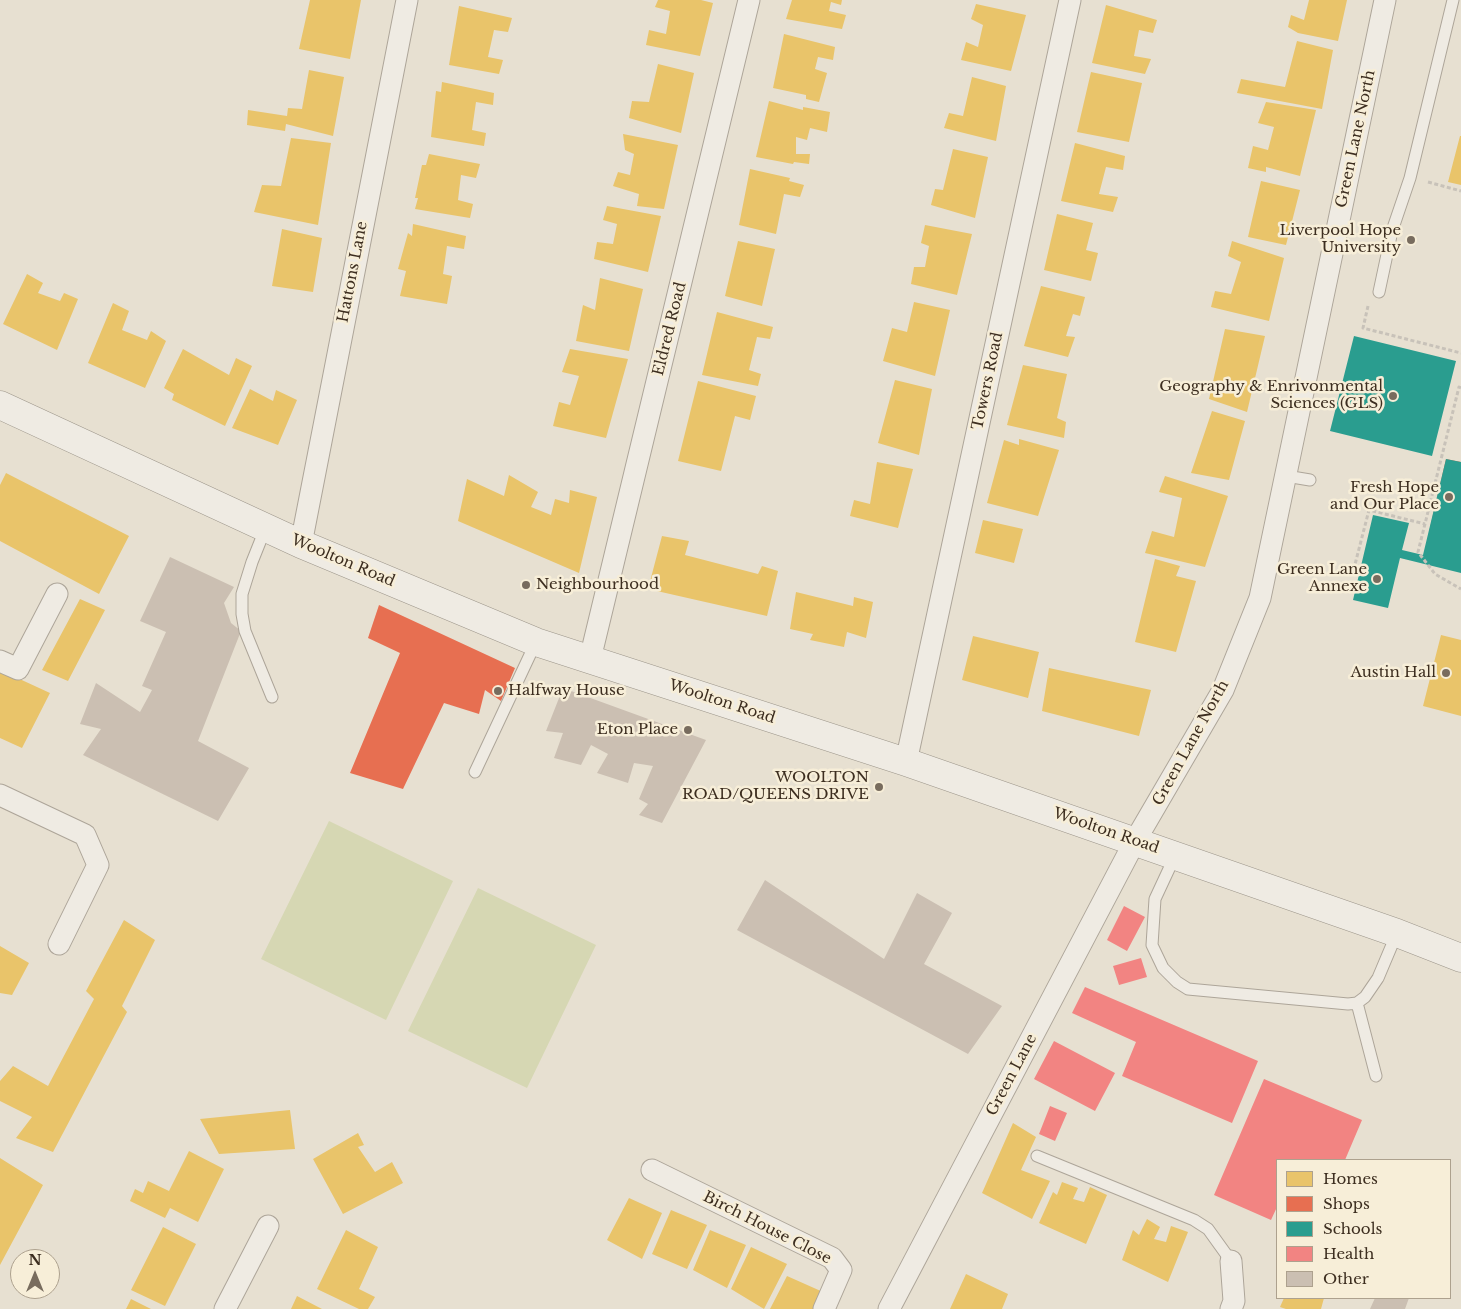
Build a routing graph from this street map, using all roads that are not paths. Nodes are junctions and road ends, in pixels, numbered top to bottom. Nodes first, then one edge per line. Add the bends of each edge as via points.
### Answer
1 (407, 0) edge
2 (750, 0) edge
3 (1070, 0) edge
4 (1385, 0) edge
5 (1453, 0) edge
6 (1379, 292) road end
7 (0, 405) edge
8 (1286, 476) junction
9 (1310, 480) dead end
10 (266, 528) junction
11 (301, 544) junction
12 (57, 594) dead end
13 (536, 642) junction
14 (590, 659) junction
15 (0, 661) edge
16 (272, 697) dead end
17 (906, 762) junction
18 (475, 772) dead end
19 (0, 795) edge
20 (1135, 841) junction
21 (1175, 856) junction
22 (1397, 933) junction
23 (59, 944) dead end
24 (1461, 958) edge
25 (1357, 1003) junction
26 (1376, 1076) dead end
27 (1037, 1156) dead end
28 (652, 1170) dead end
29 (268, 1226) dead end
30 (1231, 1261) joint
31 (225, 1309) edge
32 (824, 1309) edge
33 (889, 1309) edge
34 (1231, 1309) edge

1 - 11 street, Hattons Lane
2 - 14 street, Eldred Road
3 - 17 street, Towers Road
4 - 8 street, Green Lane North
5 - 6 lane
7 - 10 street, Woolton Road
8 - 9 lane
8 - 20 street, Green Lane North via 1260,598 1223,690
10 - 11 street, Woolton Road
10 - 16 lane via 242,594 242,614 245,631
11 - 13 street, Woolton Road
12 - 15 street via 18,669
13 - 14 street, Woolton Road
13 - 18 lane
14 - 17 street, Woolton Road
17 - 20 street, Woolton Road
19 - 23 street via 85,835 98,865
20 - 21 street, Woolton Road
20 - 33 street, Green Lane
21 - 22 street, Woolton Road
21 - 25 lane via 1155,899 1152,945 1163,968 1177,982 1188,989
22 - 24 street, Woolton Road
22 - 25 lane via 1378,978
25 - 26 lane
27 - 30 lane via 1194,1220 1208,1229
28 - 32 street, Birch House Close via 832,1258 841,1270
29 - 31 street
30 - 34 street via 1234,1302

